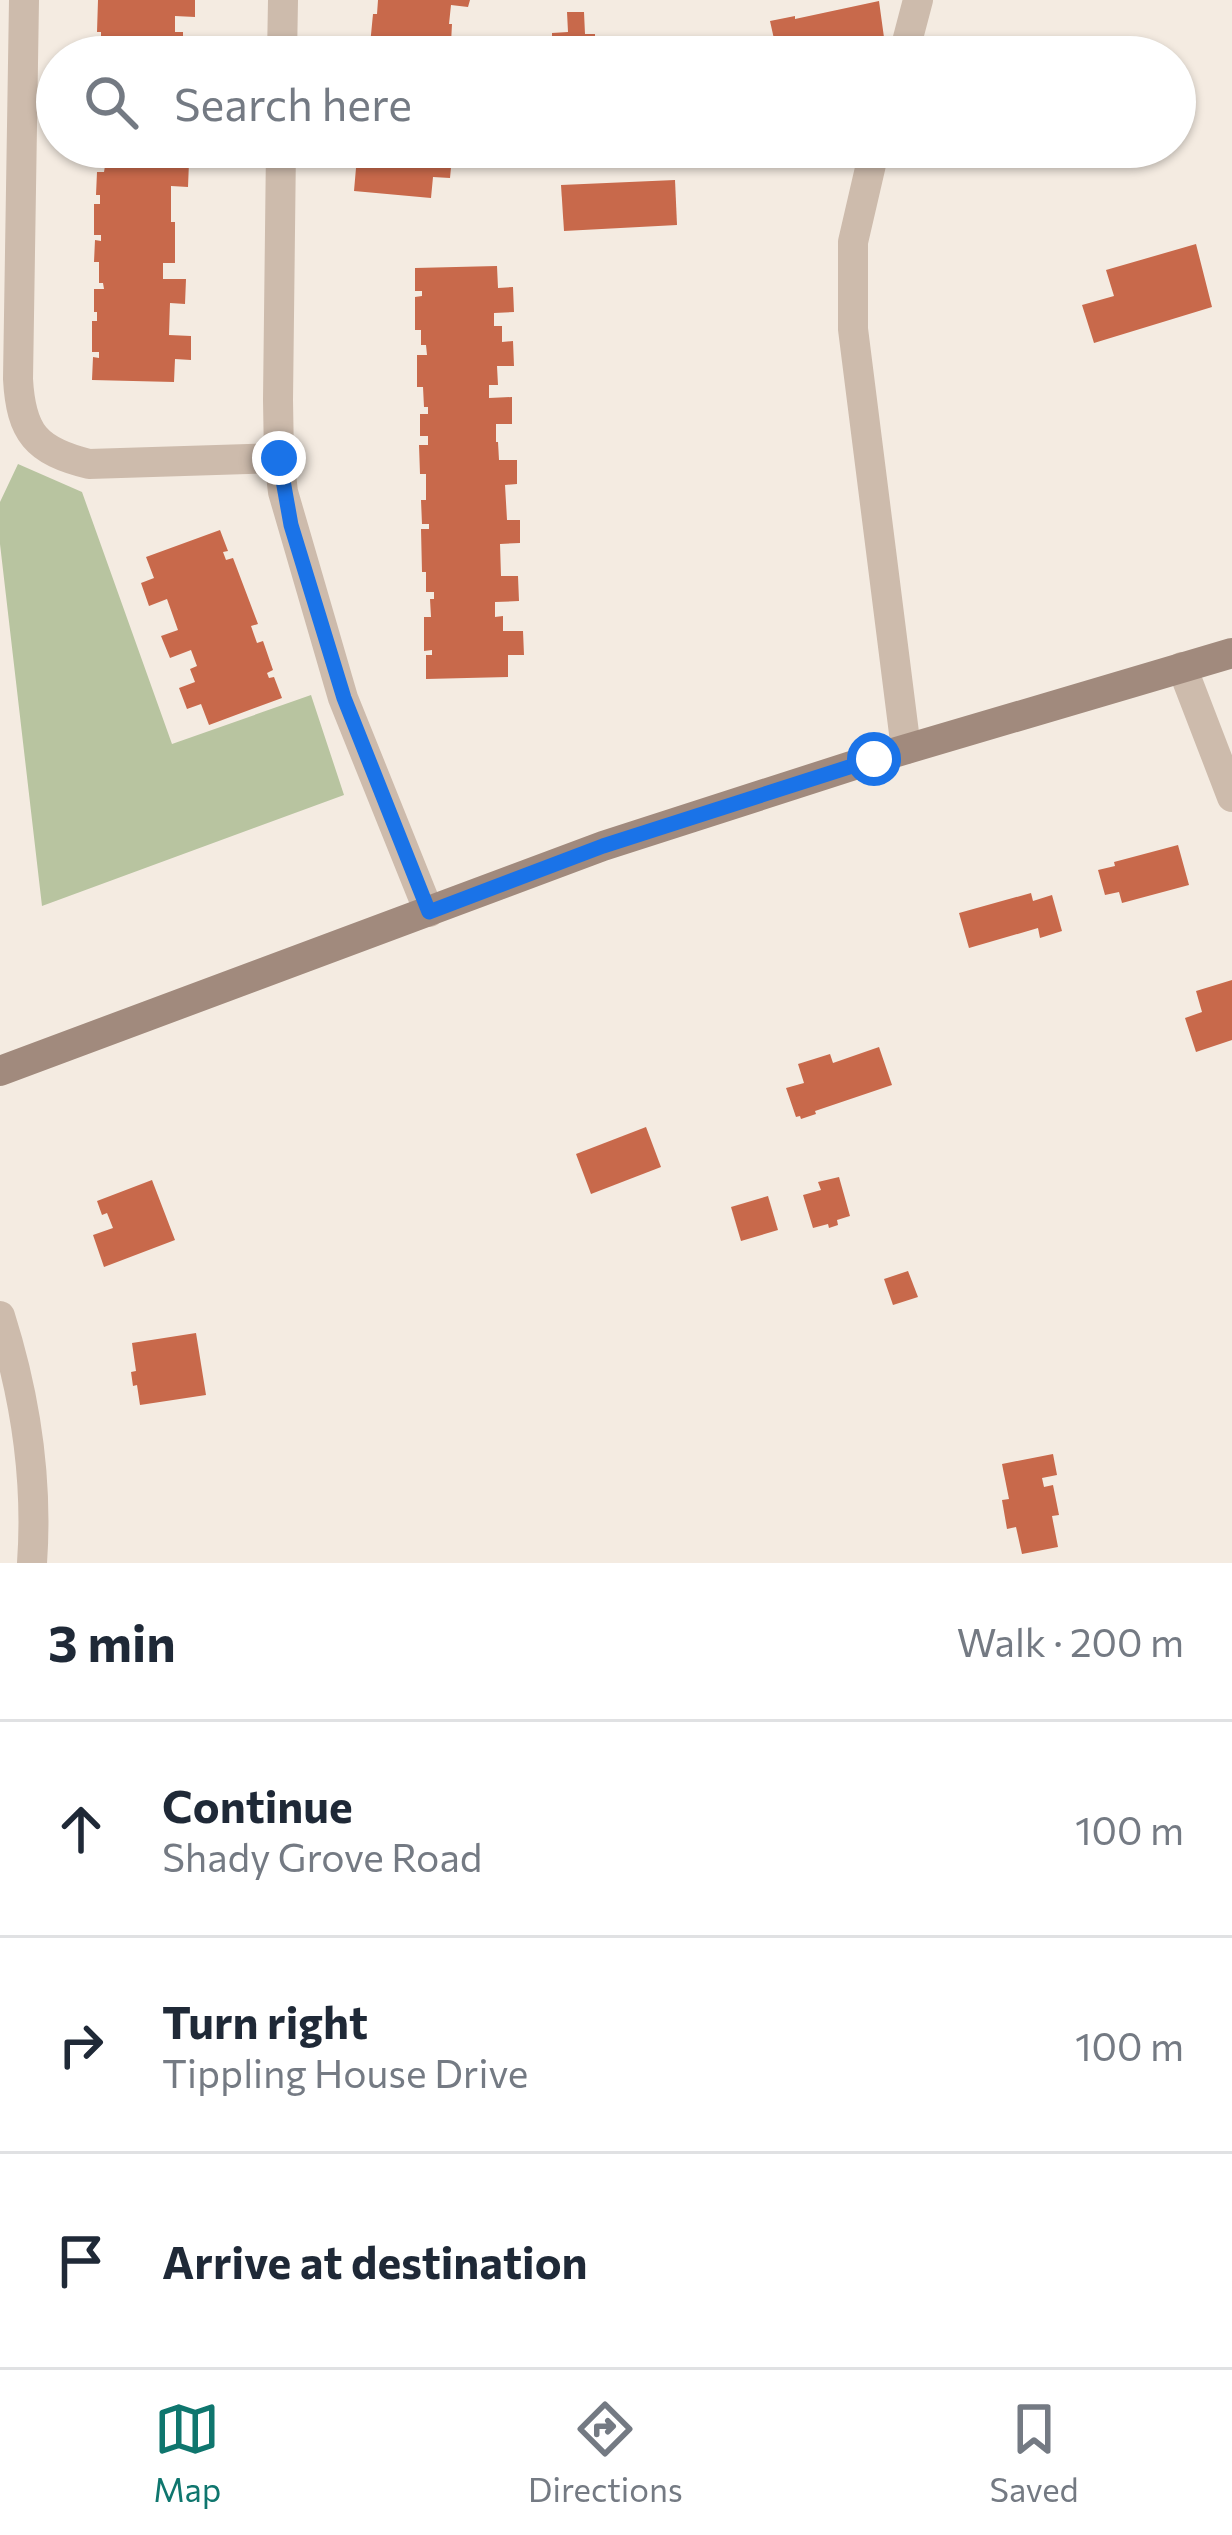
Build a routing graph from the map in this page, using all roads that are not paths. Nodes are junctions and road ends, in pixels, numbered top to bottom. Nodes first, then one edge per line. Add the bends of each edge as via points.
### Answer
1 (24, 0) edge
2 (283, 0) edge
3 (917, 0) edge
4 (282, 36) edge
5 (908, 36) edge
6 (281, 168) edge
7 (870, 168) edge
8 (279, 458) junction
9 (1232, 653) edge
10 (1182, 668) junction
11 (905, 749) junction
12 (1232, 797) edge
13 (429, 912) junction
14 (0, 1071) edge
15 (0, 1316) edge
16 (32, 1563) edge

1 - 8 street via 18,379 28,430 65,458 89,464
2 - 4 street
3 - 5 street
6 - 8 street
7 - 11 street via 853,242 853,329
8 - 13 street via 344,698
9 - 10 main road
10 - 11 main road
10 - 12 street
11 - 13 main road via 603,846
13 - 14 main road
15 - 16 street via 29,1444

